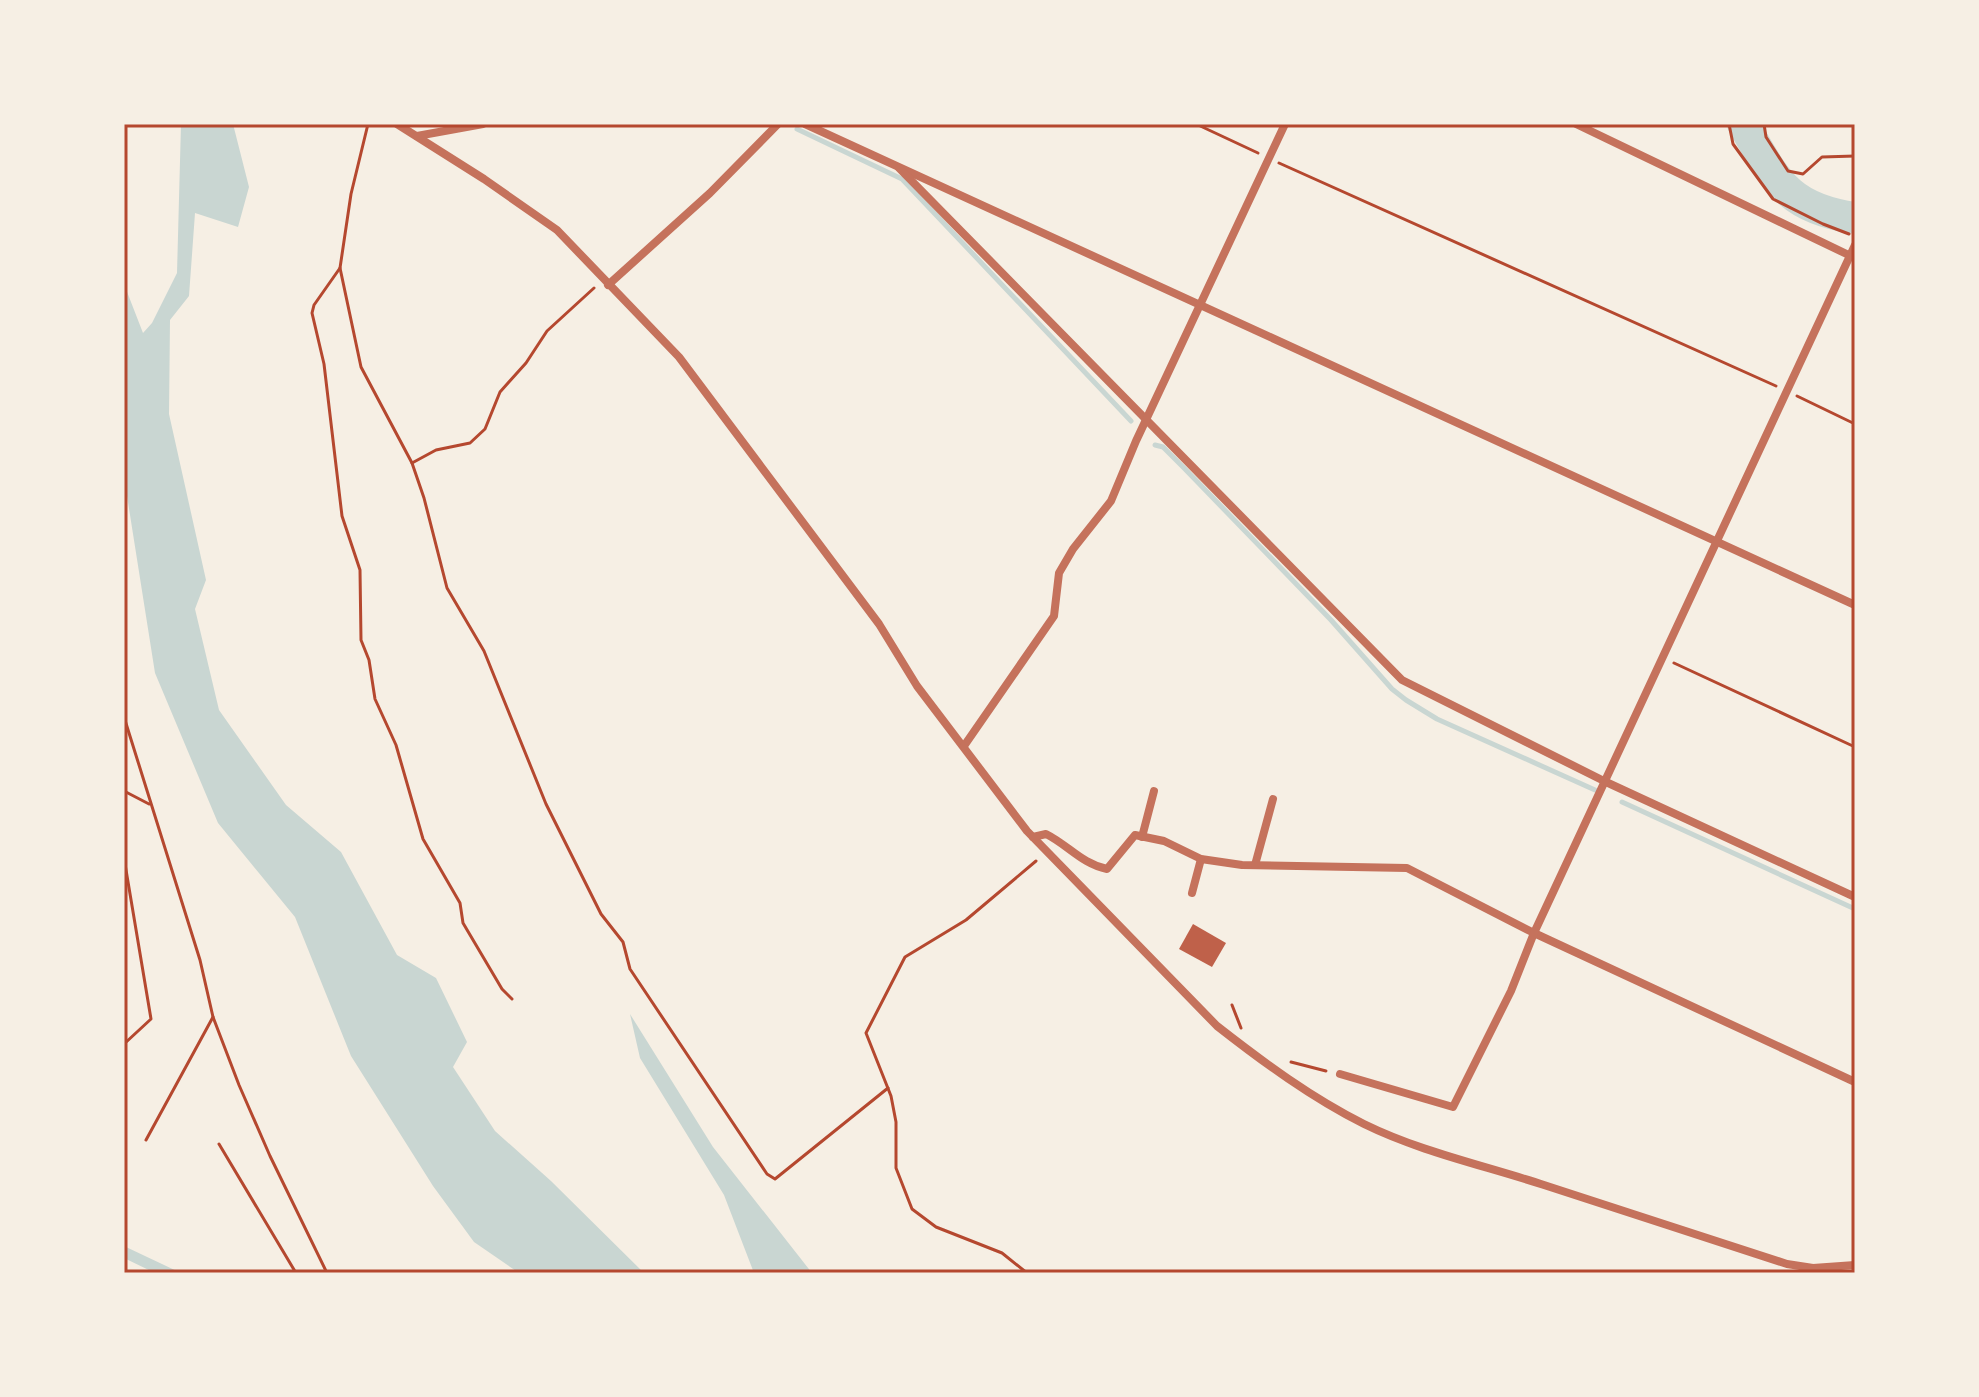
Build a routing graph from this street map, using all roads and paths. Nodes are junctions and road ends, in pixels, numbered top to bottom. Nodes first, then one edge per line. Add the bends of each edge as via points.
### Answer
1 (368, 124) edge
2 (397, 124) edge
3 (483, 124) edge
4 (778, 124) edge
5 (805, 124) edge
6 (1196, 124) edge
7 (1285, 124) edge
8 (1576, 124) edge
9 (1729, 124) edge
10 (1764, 124) edge
11 (416, 136) junction
12 (1855, 156) edge
13 (1270, 158) junction
14 (899, 168) junction
15 (1855, 236) edge
16 (1855, 245) edge
17 (1852, 257) edge
18 (340, 268) junction
19 (606, 283) junction
20 (1199, 305) junction
21 (1788, 392) junction
22 (1147, 421) junction
23 (1855, 424) edge
24 (412, 463) junction
25 (1715, 541) junction
26 (1855, 605) edge
27 (1663, 658) junction
28 (124, 717) edge
29 (964, 746) junction
30 (1855, 747) edge
31 (1606, 782) junction
32 (124, 791) edge
33 (1154, 791) dead end
34 (1273, 799) dead end
35 (150, 804) junction
36 (1033, 837) junction
37 (1142, 837) junction
38 (1048, 851) junction
39 (124, 858) edge
40 (1201, 859) junction
41 (1255, 865) junction
42 (1192, 893) dead end
43 (1855, 897) edge
44 (1534, 933) junction
45 (512, 999) dead end
46 (1232, 1005) dead end
47 (213, 1017) junction
48 (1242, 1029) dead end
49 (124, 1044) edge
50 (1281, 1060) dead end
51 (1340, 1074) joint
52 (1855, 1082) edge
53 (888, 1088) junction
54 (146, 1140) dead end
55 (219, 1144) dead end
56 (1855, 1265) edge
57 (296, 1273) edge
58 (327, 1273) edge
59 (1027, 1273) edge

1 - 18 path
2 - 11 street
3 - 11 street
4 - 19 street via 710,193
5 - 14 street
6 - 13 path
7 - 13 street
8 - 17 street
9 - 15 path via 1733,144 1773,199
10 - 12 path via 1766,137 1788,171 1803,174 1822,157
11 - 19 street via 557,230
13 - 20 street
13 - 21 path
14 - 20 street
14 - 22 street
16 - 17 street
17 - 21 street
18 - 24 path via 361,367
18 - 45 path via 312,313 324,364 342,516 360,570 361,640 375,699 396,745 423,839 460,903 463,923
19 - 24 path via 547,331 500,392 485,429 470,443 436,450
19 - 29 street via 679,357
20 - 22 street
20 - 25 street
21 - 23 path
21 - 25 street
22 - 29 street via 1111,501 1059,573 1054,616
22 - 31 street via 1402,680
24 - 53 path via 447,588 484,651 546,804 601,914 623,942 630,969 767,1174 775,1179
25 - 26 street
25 - 27 street
27 - 30 path
27 - 31 street
28 - 35 path
29 - 36 street
31 - 43 street
31 - 44 street
32 - 35 path
33 - 37 street
34 - 41 street
35 - 47 path
36 - 37 street via 1046,834 1089,866 1107,869 1135,835
36 - 38 street
37 - 40 street
38 - 53 path via 966,920 905,957 866,1033
38 - 56 street via 1217,1026 1279,1073 1363,1124 1434,1153 1787,1264
39 - 49 path via 151,1019
40 - 41 street
40 - 42 street
41 - 44 street via 1407,868
44 - 51 street via 1453,1107
44 - 52 street
46 - 48 path
47 - 54 path
47 - 58 path via 270,1156
50 - 51 path
53 - 59 path via 896,1122 896,1168 912,1209 936,1227 1002,1253
55 - 57 path

